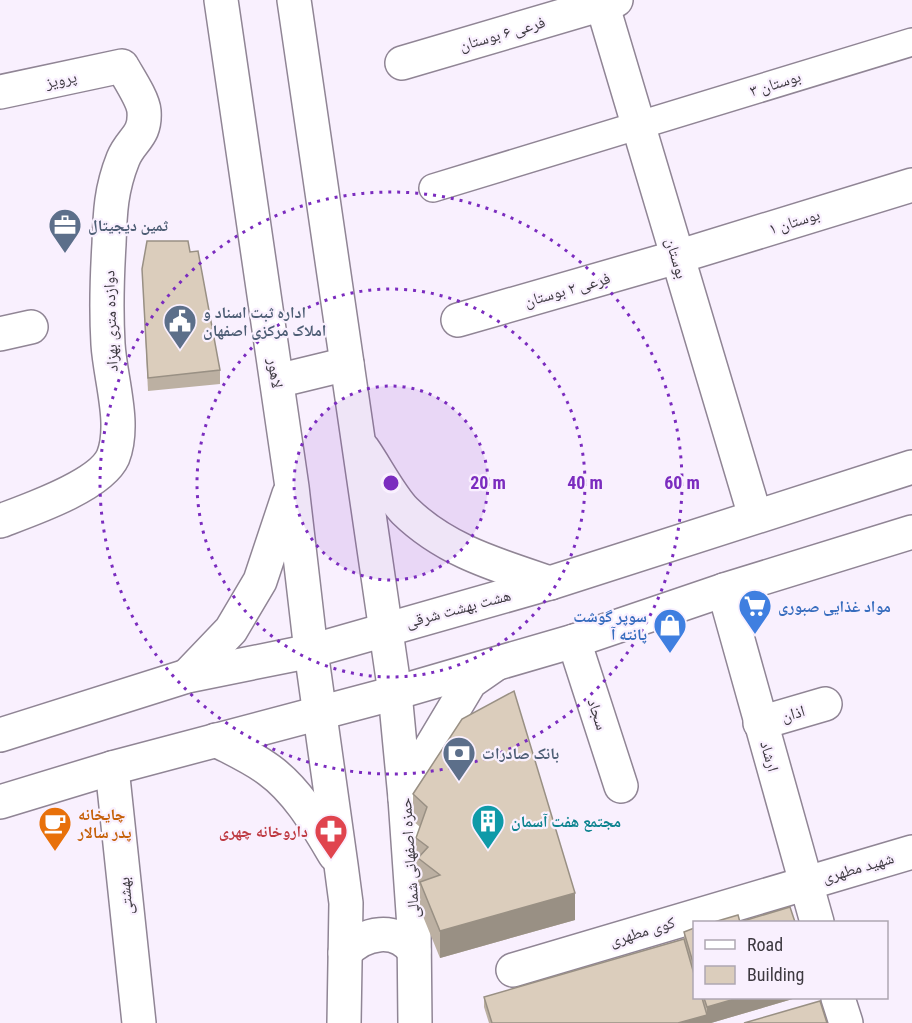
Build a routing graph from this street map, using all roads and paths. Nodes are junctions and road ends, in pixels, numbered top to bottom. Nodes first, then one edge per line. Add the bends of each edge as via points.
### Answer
1 (221, 0) edge
2 (294, 0) edge
3 (607, 1) edge
4 (912, 42) edge
5 (402, 63) dead end
6 (122, 66) joint
7 (0, 92) edge
8 (638, 124) junction
9 (912, 184) edge
10 (433, 188) dead end
11 (676, 257) junction
12 (458, 320) dead end
13 (347, 364) junction
14 (277, 381) junction
15 (359, 444) junction
16 (912, 467) edge
17 (292, 487) junction
18 (755, 516) junction
19 (0, 521) edge
20 (912, 532) edge
21 (549, 583) junction
22 (724, 590) junction
23 (385, 629) junction
24 (574, 641) junction
25 (311, 651) junction
26 (495, 664) junction
27 (187, 676) junction
28 (394, 693) junction
29 (825, 704) dead end
30 (321, 711) junction
31 (760, 723) junction
32 (0, 735) edge
33 (216, 740) junction
34 (112, 768) junction
35 (621, 786) dead end
36 (405, 798) junction
37 (0, 802) edge
38 (912, 852) edge
39 (341, 865) junction
40 (805, 882) junction
41 (817, 921) edge
42 (414, 951) junction
43 (345, 953) junction
44 (513, 970) dead end
45 (838, 999) edge
46 (139, 1023) edge
47 (344, 1023) edge
48 (415, 1023) edge
49 (846, 1023) edge

1 - 14 main road, لاهور
2 - 13 main road
3 - 5 main road, فرعی ۶ بوستان
3 - 8 main road, بوستان
4 - 8 street, بوستان ۳
6 - 7 main road, پرویز
6 - 19 main road, دوازده متری بهزاد via 144,109 142,132 124,156 111,198 108,345 118,424 116,443 108,466 79,488
8 - 10 street, بوستان ۳
8 - 11 main road, بوستان
9 - 11 main road, بوستان ۱
11 - 12 main road, فرعی ۲ بوستان
11 - 18 main road, بوستان
13 - 14 main road
13 - 15 main road
14 - 17 main road, لاهور
15 - 21 main road via 404,510 448,544
15 - 23 main road
16 - 18 main road, هشت بهشت شرقی
17 - 25 main road, لاهور
17 - 27 main road via 260,581 231,630
18 - 21 main road, هشت بهشت شرقی
20 - 22 main road
21 - 23 main road, هشت بهشت شرقی
22 - 24 main road
22 - 31 main road, ارشاد
23 - 25 main road, هشت بهشت شرقی
23 - 28 main road
24 - 26 main road
24 - 35 main road, سجاد
25 - 27 main road, هشت بهشت شرقی
25 - 30 main road, لاهور
26 - 28 main road
26 - 36 main road via 470,682
27 - 32 main road, هشت بهشت شرقی
28 - 30 main road
28 - 36 main road, حمزه اصفهانی شمالی
29 - 31 main road, اذان
30 - 33 main road
30 - 39 main road
31 - 40 main road, ارشاد
33 - 34 main road
33 - 39 main road via 269,770 313,818
34 - 37 main road
34 - 46 main road, بهشتی
36 - 42 main road, حمزه اصفهانی شمالی
38 - 40 main road, شهید مطهری
39 - 43 main road via 346,903
40 - 41 main road, ارشاد
40 - 44 main road, کوی مطهری
42 - 43 main road via 402,938 384,934 357,942
42 - 48 main road, حمزه اصفهانی شمالی
43 - 47 main road
45 - 49 main road

